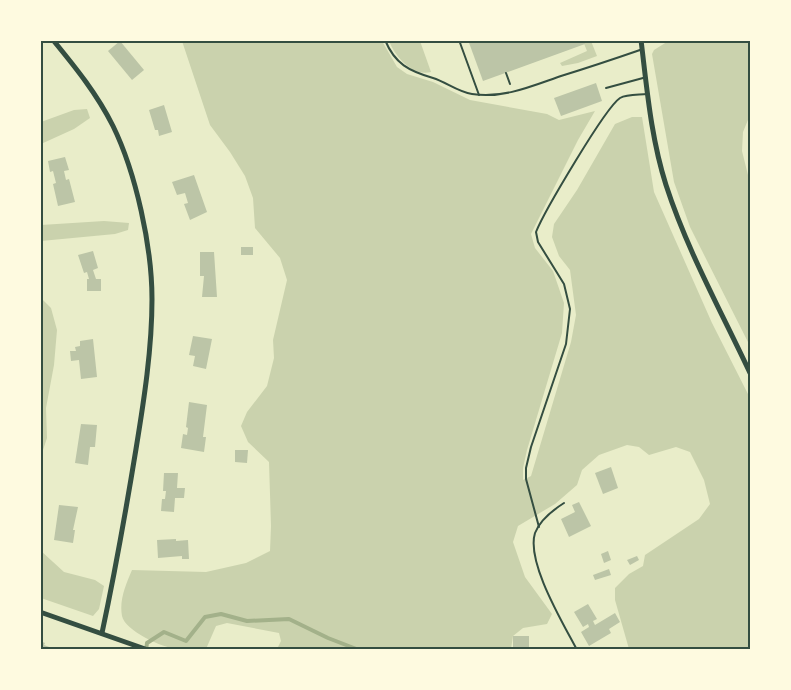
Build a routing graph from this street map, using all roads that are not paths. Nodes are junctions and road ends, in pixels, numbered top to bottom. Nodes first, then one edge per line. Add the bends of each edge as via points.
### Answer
1 (53, 40) edge
2 (385, 40) edge
3 (459, 40) edge
4 (641, 40) edge
5 (642, 50) junction
6 (646, 77) junction
7 (606, 88) dead end
8 (648, 94) junction
9 (478, 95) junction
10 (750, 373) edge
11 (564, 503) dead end
12 (539, 527) junction
13 (40, 612) edge
14 (102, 633) junction
15 (148, 650) edge
16 (577, 650) edge

1 - 14 street via 91,87 130,171 148,251 152,297 142,408 123,533
2 - 9 lane via 401,66
3 - 9 lane
4 - 5 street
5 - 6 street
5 - 9 lane via 512,92
6 - 7 lane
6 - 8 street
8 - 10 street via 665,185
8 - 12 lane via 625,96 616,102 536,232 564,284 570,309 567,344 526,468
11 - 12 lane
12 - 16 lane via 533,545 535,561
13 - 14 street
14 - 15 street

